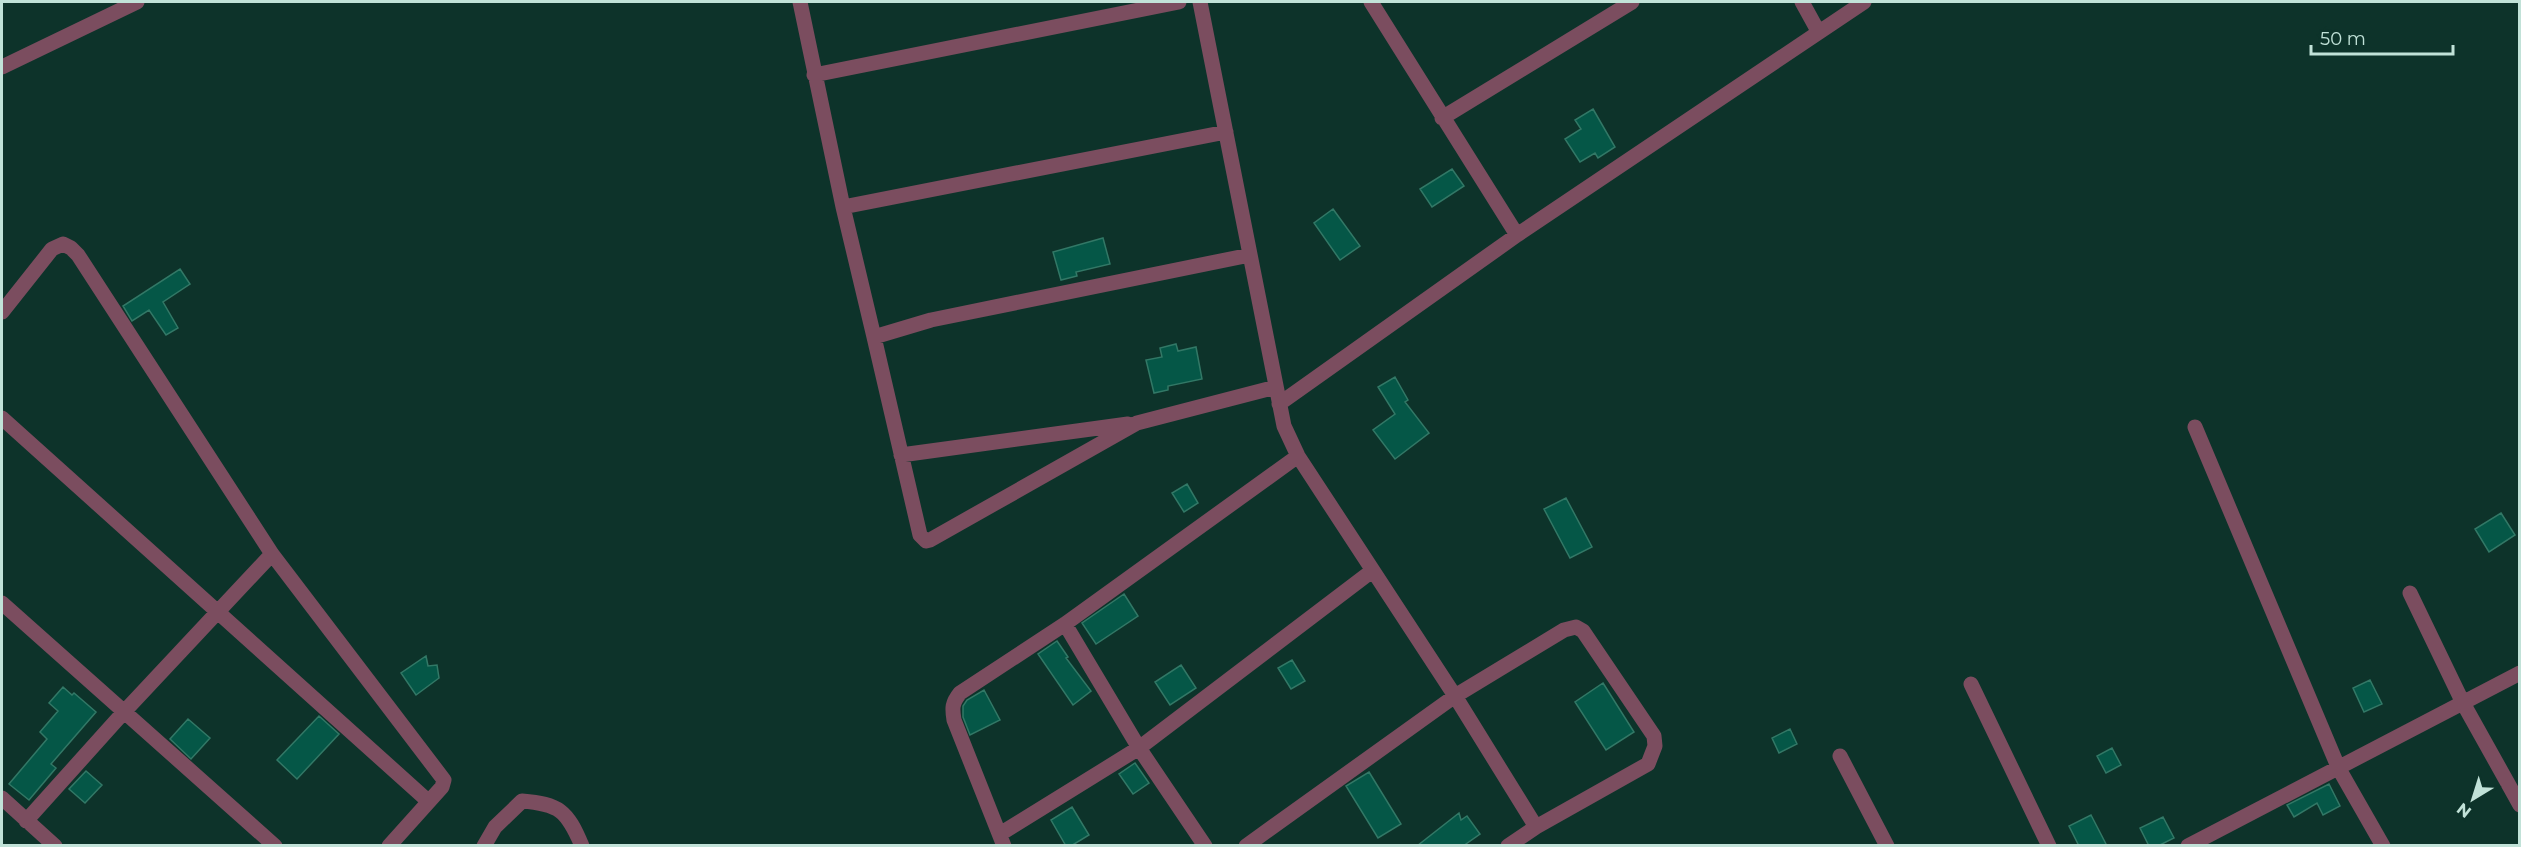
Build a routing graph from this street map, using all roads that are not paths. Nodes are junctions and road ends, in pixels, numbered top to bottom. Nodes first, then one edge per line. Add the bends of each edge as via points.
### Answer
1 (137, 2) edge
2 (800, 2) edge
3 (1179, 2) edge
4 (1200, 2) edge
5 (1372, 2) edge
6 (1632, 2) edge
7 (1802, 2) edge
8 (1864, 2) edge
9 (1818, 31) junction
10 (2, 68) edge
11 (814, 75) junction
12 (1442, 118) junction
13 (1226, 132) junction
14 (843, 207) junction
15 (1518, 235) junction
16 (1250, 255) junction
17 (2, 312) edge
18 (874, 337) junction
19 (1276, 387) junction
20 (1279, 404) junction
21 (2, 418) edge
22 (1137, 423) junction
23 (2195, 427) dead end
24 (901, 455) junction
25 (1298, 456) junction
26 (272, 554) junction
27 (1372, 571) junction
28 (2410, 593) dead end
29 (2, 603) edge
30 (218, 612) junction
31 (1065, 624) junction
32 (2520, 673) edge
33 (1971, 684) dead end
34 (1455, 696) junction
35 (2463, 703) junction
36 (123, 712) junction
37 (1139, 748) junction
38 (1840, 756) dead end
39 (2339, 769) junction
40 (2, 798) edge
41 (428, 801) junction
42 (2520, 805) edge
43 (26, 821) junction
44 (1536, 827) junction
45 (1002, 840) edge
46 (2211, 840) edge
47 (55, 846) edge
48 (275, 846) edge
49 (389, 846) edge
50 (484, 846) edge
51 (582, 846) edge
52 (1205, 846) edge
53 (1246, 846) edge
54 (1508, 846) edge
55 (1887, 846) edge
56 (2049, 846) edge
57 (2188, 846) edge
58 (2382, 846) edge

1 - 10 street
2 - 11 street
3 - 11 street
4 - 13 street
5 - 12 street
6 - 12 street
7 - 9 street
8 - 9 street
9 - 15 street
11 - 14 street
12 - 15 street
13 - 14 street
13 - 16 street
14 - 18 street
15 - 20 street
16 - 18 street via 931,320
16 - 19 street
17 - 26 street via 52,249 63,244 71,248
18 - 24 street
19 - 20 street
19 - 22 street
20 - 25 street
21 - 30 street
22 - 24 street
22 - 24 street via 930,540 920,535
23 - 39 street
25 - 27 street
25 - 31 street
26 - 30 street
26 - 41 street via 444,780
27 - 34 street
27 - 37 street
28 - 35 street
29 - 36 street
30 - 36 street
30 - 41 street
31 - 37 street
31 - 45 street via 960,693 954,701 954,720
32 - 35 street
33 - 56 street
34 - 44 street
34 - 44 street via 1564,630 1576,627 1583,631 1654,736 1655,746 1648,764
34 - 53 street
35 - 39 street
35 - 42 street
36 - 43 street
36 - 48 street
37 - 45 street
37 - 52 street
38 - 55 street
39 - 46 street
39 - 58 street
40 - 43 street
41 - 49 street
43 - 47 street
44 - 54 street
46 - 57 street
50 - 51 street via 495,827 522,801 548,803 565,813

